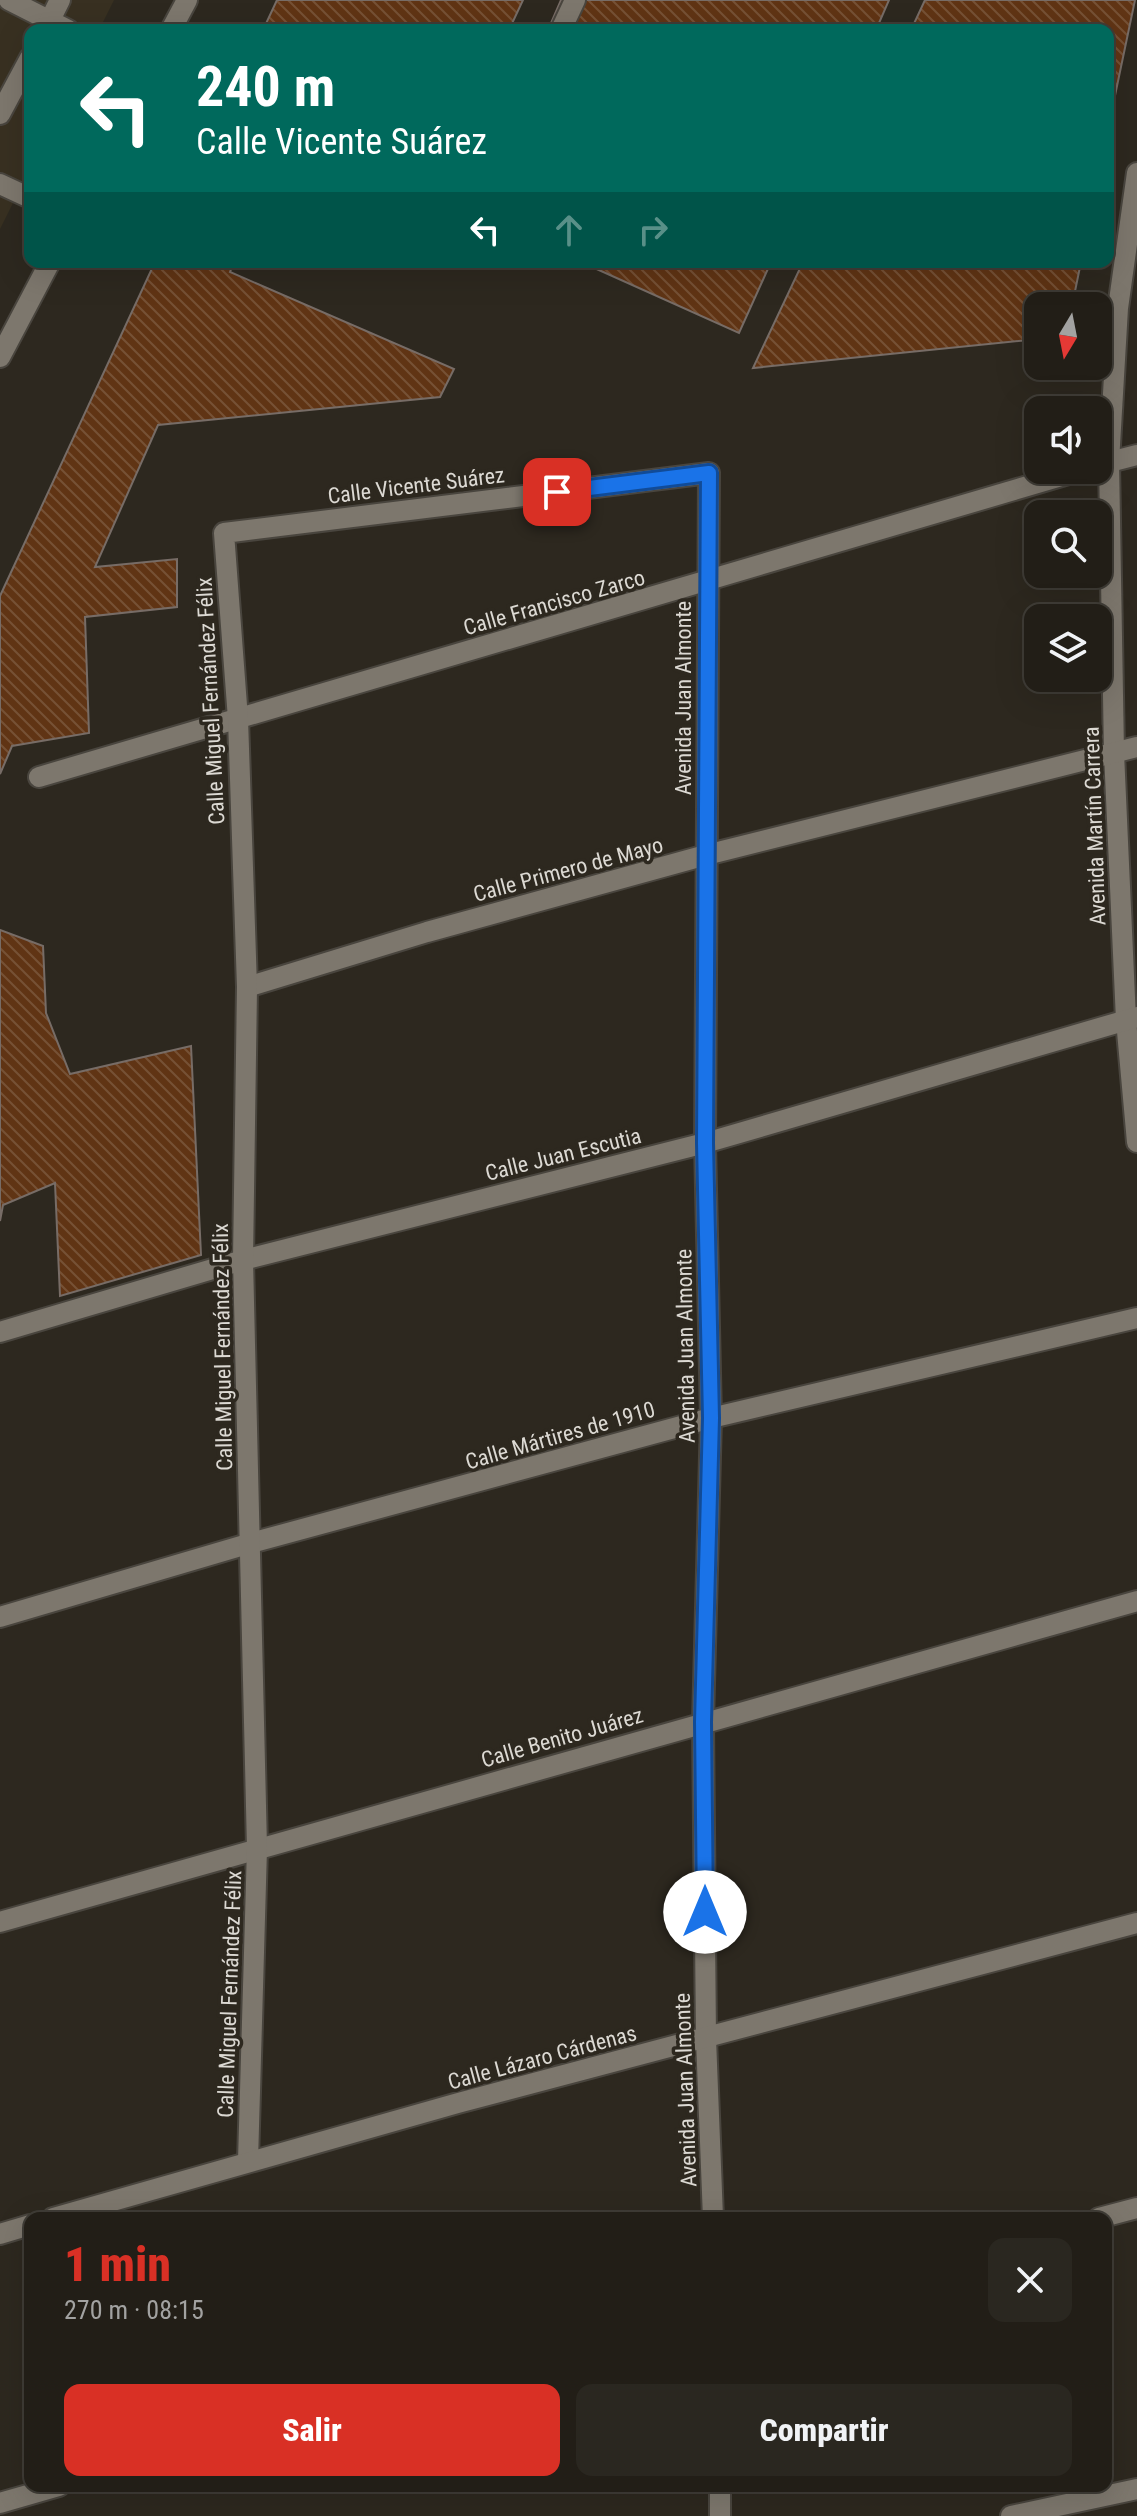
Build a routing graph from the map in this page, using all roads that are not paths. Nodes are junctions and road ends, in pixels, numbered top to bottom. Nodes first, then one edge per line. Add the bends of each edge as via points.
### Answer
1 (9, 0) edge
2 (60, 0) edge
3 (187, 0) edge
4 (575, 0) edge
5 (49, 24) edge
6 (55, 24) edge
7 (174, 24) edge
8 (564, 24) edge
9 (24, 69) edge
10 (0, 114) edge
11 (1137, 173) edge
12 (0, 184) edge
13 (24, 195) edge
14 (47, 268) edge
15 (0, 357) edge
16 (1110, 396) edge
17 (1137, 455) edge
18 (1112, 462) edge
19 (709, 473) joint
20 (1035, 484) edge
21 (1105, 484) edge
22 (224, 533) joint
23 (707, 582) junction
24 (238, 719) junction
25 (1137, 747) edge
26 (1114, 753) junction
27 (39, 777) dead end
28 (706, 855) junction
29 (247, 987) junction
30 (1132, 1019) edge
31 (1137, 1142) edge
32 (705, 1143) junction
33 (243, 1260) junction
34 (1137, 1318) edge
35 (0, 1332) edge
36 (711, 1418) junction
37 (251, 1543) junction
38 (1137, 1601) edge
39 (0, 1617) edge
40 (703, 1722) junction
41 (257, 1848) junction
42 (0, 1922) edge
43 (1137, 1923) edge
44 (706, 2039) junction
45 (248, 2161) junction
46 (1137, 2208) edge
47 (74, 2212) edge
48 (713, 2212) edge
49 (1112, 2215) edge
50 (24, 2227) edge
51 (0, 2234) edge
52 (1137, 2489) edge
53 (38, 2492) edge
54 (720, 2492) edge
55 (0, 2503) edge
56 (720, 2516) edge
57 (1011, 2516) edge

1 - 5 street
2 - 6 street
3 - 7 street
4 - 8 street
9 - 10 street
11 - 16 street, Avenida Martín Carrera
12 - 13 street
14 - 15 street
17 - 18 street
19 - 22 street, Calle Vicente Suárez
19 - 23 street, Avenida Juan Almonte
20 - 23 street, Calle Francisco Zarco
21 - 26 street, Avenida Martín Carrera
22 - 24 street, Calle Miguel Fernández Félix
23 - 24 street, Calle Francisco Zarco
23 - 28 street, Avenida Juan Almonte
24 - 27 street, Calle Francisco Zarco
24 - 29 street, Calle Miguel Fernández Félix
25 - 26 street, Calle Primero de Mayo
26 - 28 street, Calle Primero de Mayo
26 - 30 street, Avenida Martín Carrera
28 - 29 street, Calle Primero de Mayo
28 - 32 street, Avenida Juan Almonte
29 - 33 street, Calle Miguel Fernández Félix
30 - 31 street, Avenida Martín Carrera
30 - 32 street, Calle Juan Escutia
32 - 33 street, Calle Juan Escutia
32 - 36 street, Avenida Juan Almonte
33 - 35 street, Calle Juan Escutia
33 - 37 street, Calle Miguel Fernández Félix
34 - 36 street, Calle Mártires de 1910
36 - 37 street, Calle Mártires de 1910
36 - 40 street, Avenida Juan Almonte
37 - 39 street, Calle Mártires de 1910
37 - 41 street, Calle Miguel Fernández Félix
38 - 40 street, Calle Benito Juárez
40 - 41 street, Calle Benito Juárez
40 - 44 street, Avenida Juan Almonte
41 - 42 street, Calle Benito Juárez
41 - 45 street, Calle Miguel Fernández Félix
43 - 44 street, Calle Lázaro Cárdenas
44 - 45 street, Calle Lázaro Cárdenas
44 - 48 street, Avenida Juan Almonte
45 - 47 street, Calle Lázaro Cárdenas
46 - 49 street
50 - 51 street
52 - 57 street
53 - 55 street
54 - 56 street

